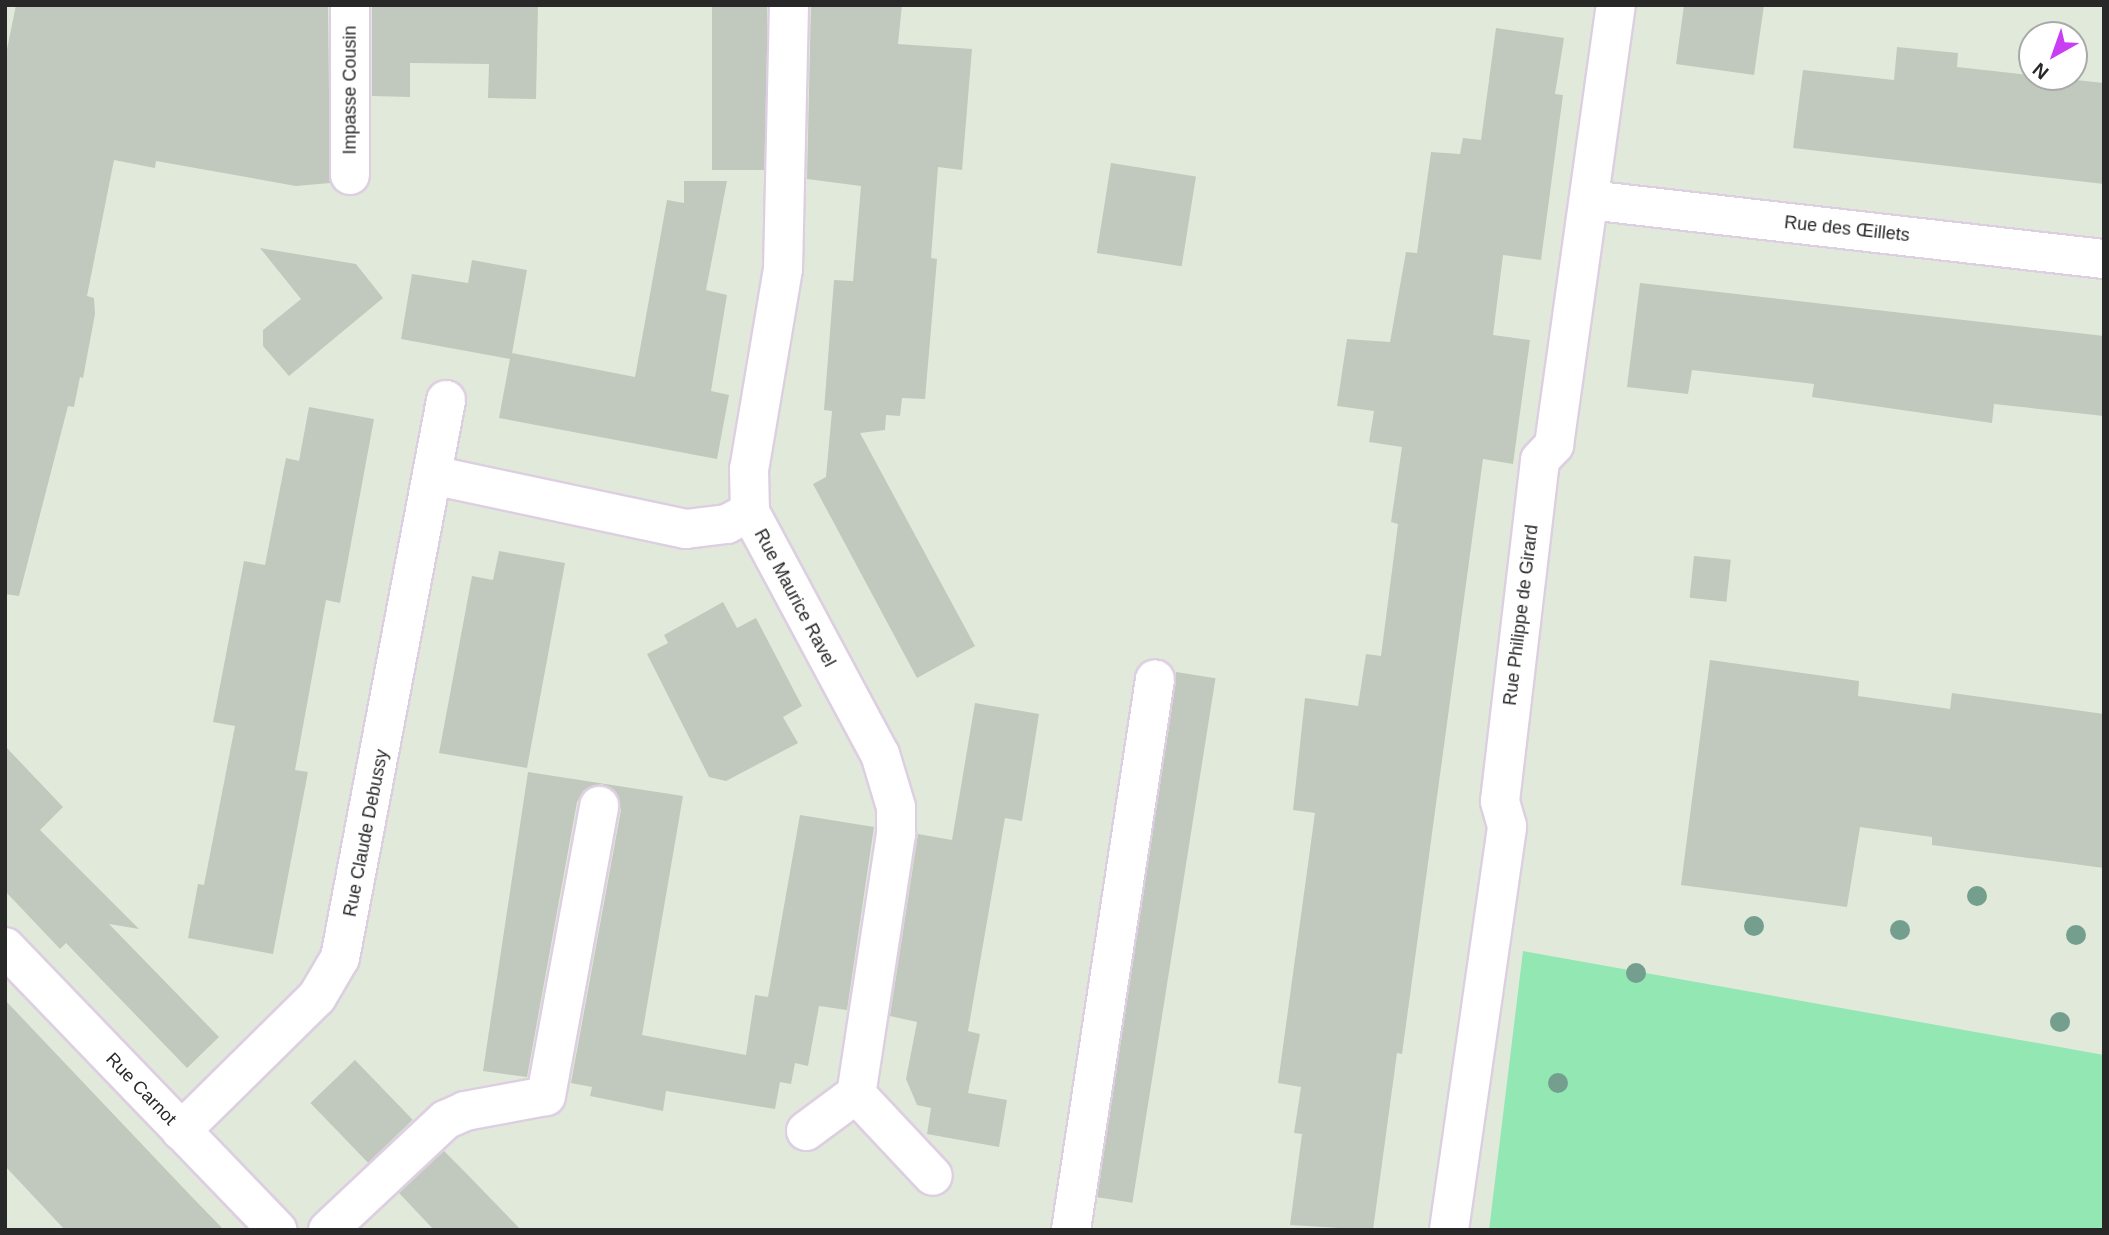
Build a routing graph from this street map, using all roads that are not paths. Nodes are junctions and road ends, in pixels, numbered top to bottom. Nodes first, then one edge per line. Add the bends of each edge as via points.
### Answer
1 (350, 5) edge
2 (789, 5) edge
3 (1616, 5) edge
4 (350, 174) dead end
5 (1589, 200) junction
6 (2104, 258) edge
7 (446, 400) dead end
8 (432, 475) junction
9 (750, 512) junction
10 (1156, 680) dead end
11 (599, 806) dead end
12 (5, 947) edge
13 (856, 1094) junction
14 (181, 1131) junction
15 (806, 1131) dead end
16 (933, 1176) dead end
17 (1074, 1229) edge
18 (277, 1230) edge
19 (328, 1230) edge
20 (1449, 1230) edge

1 - 4 street, Impasse Cousin
2 - 9 street, Rue Maurice Ravel via 783,269 748,469
3 - 5 street, Rue Philippe de Girard
5 - 6 street, Rue des Œillets
5 - 20 street, Rue Philippe de Girard via 1554,445 1539,460 1500,801 1507,826
7 - 8 street, Rue Claude Debussy
8 - 9 street via 686,529 727,524
8 - 14 street, Rue Claude Debussy via 340,958 317,997
9 - 13 street, Rue Maurice Ravel via 880,754 896,807 896,834
10 - 17 street
11 - 19 street via 546,1096 464,1111 445,1120
12 - 14 street, Rue Carnot
13 - 15 street
13 - 16 street
14 - 18 street, Rue Carnot

